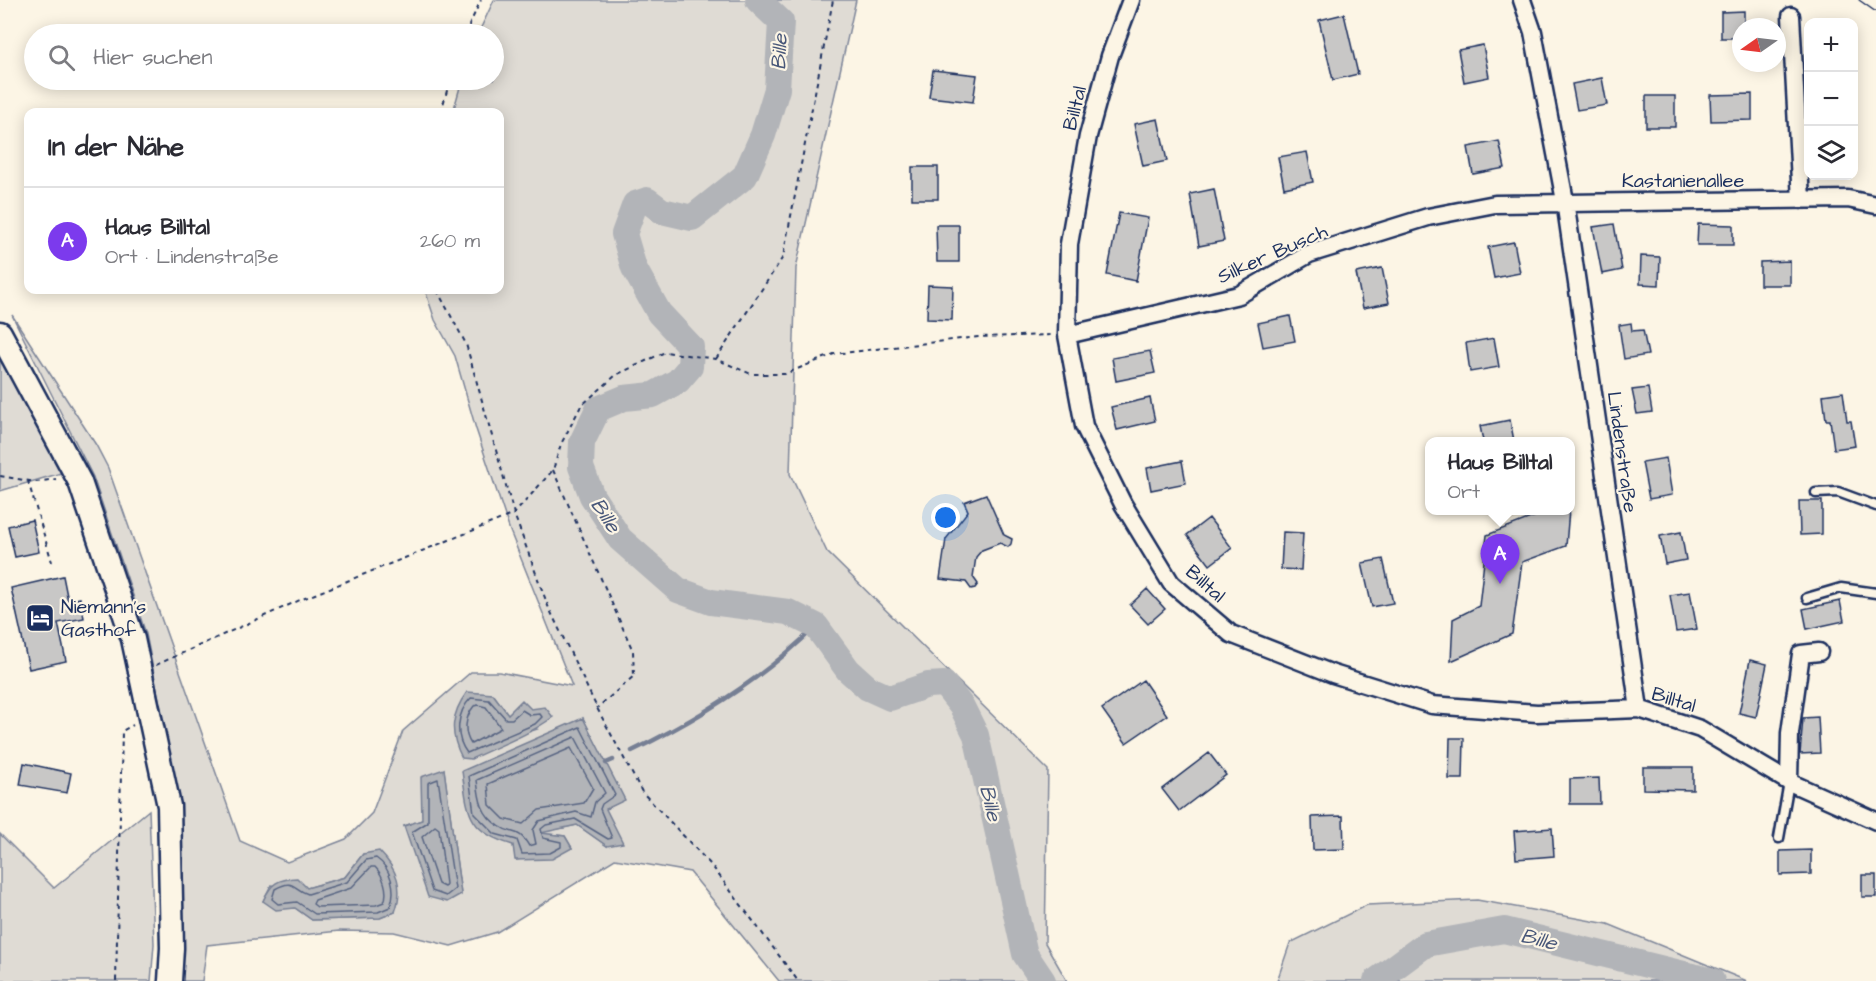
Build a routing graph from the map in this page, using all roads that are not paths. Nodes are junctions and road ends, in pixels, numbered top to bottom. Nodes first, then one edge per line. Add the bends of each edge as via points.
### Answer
1 (1131, 0) edge
2 (1522, 0) edge
3 (1791, 16) dead end
4 (1801, 200) junction
5 (1565, 201) junction
6 (1876, 205) edge
7 (0, 333) edge
8 (1067, 335) junction
9 (1816, 493) dead end
10 (1876, 506) edge
11 (1876, 593) edge
12 (1807, 598) dead end
13 (1819, 652) dead end
14 (1639, 709) junction
15 (1789, 782) junction
16 (1876, 821) edge
17 (1779, 838) dead end
18 (170, 981) edge

1 - 8 street, Billtal via 1110,56 1088,136 1069,244
2 - 5 street, Lindenstraße via 1533,32
3 - 4 street
4 - 5 street, Kastanienallee
4 - 6 street, Kastanienallee via 1848,200
5 - 8 street, Silker Busch via 1495,204 1428,217 1309,255 1239,295
5 - 14 street, Lindenstraße
7 - 18 main road via 80,482 133,639 169,806
8 - 14 street, Billtal via 1084,426 1123,504 1171,583 1231,634 1333,674 1432,705 1537,713
9 - 10 lane via 1838,492
11 - 12 lane via 1841,588
13 - 15 street via 1801,654 1790,733
14 - 15 street, Billtal via 1700,729
15 - 16 street, Billtal
15 - 17 lane

